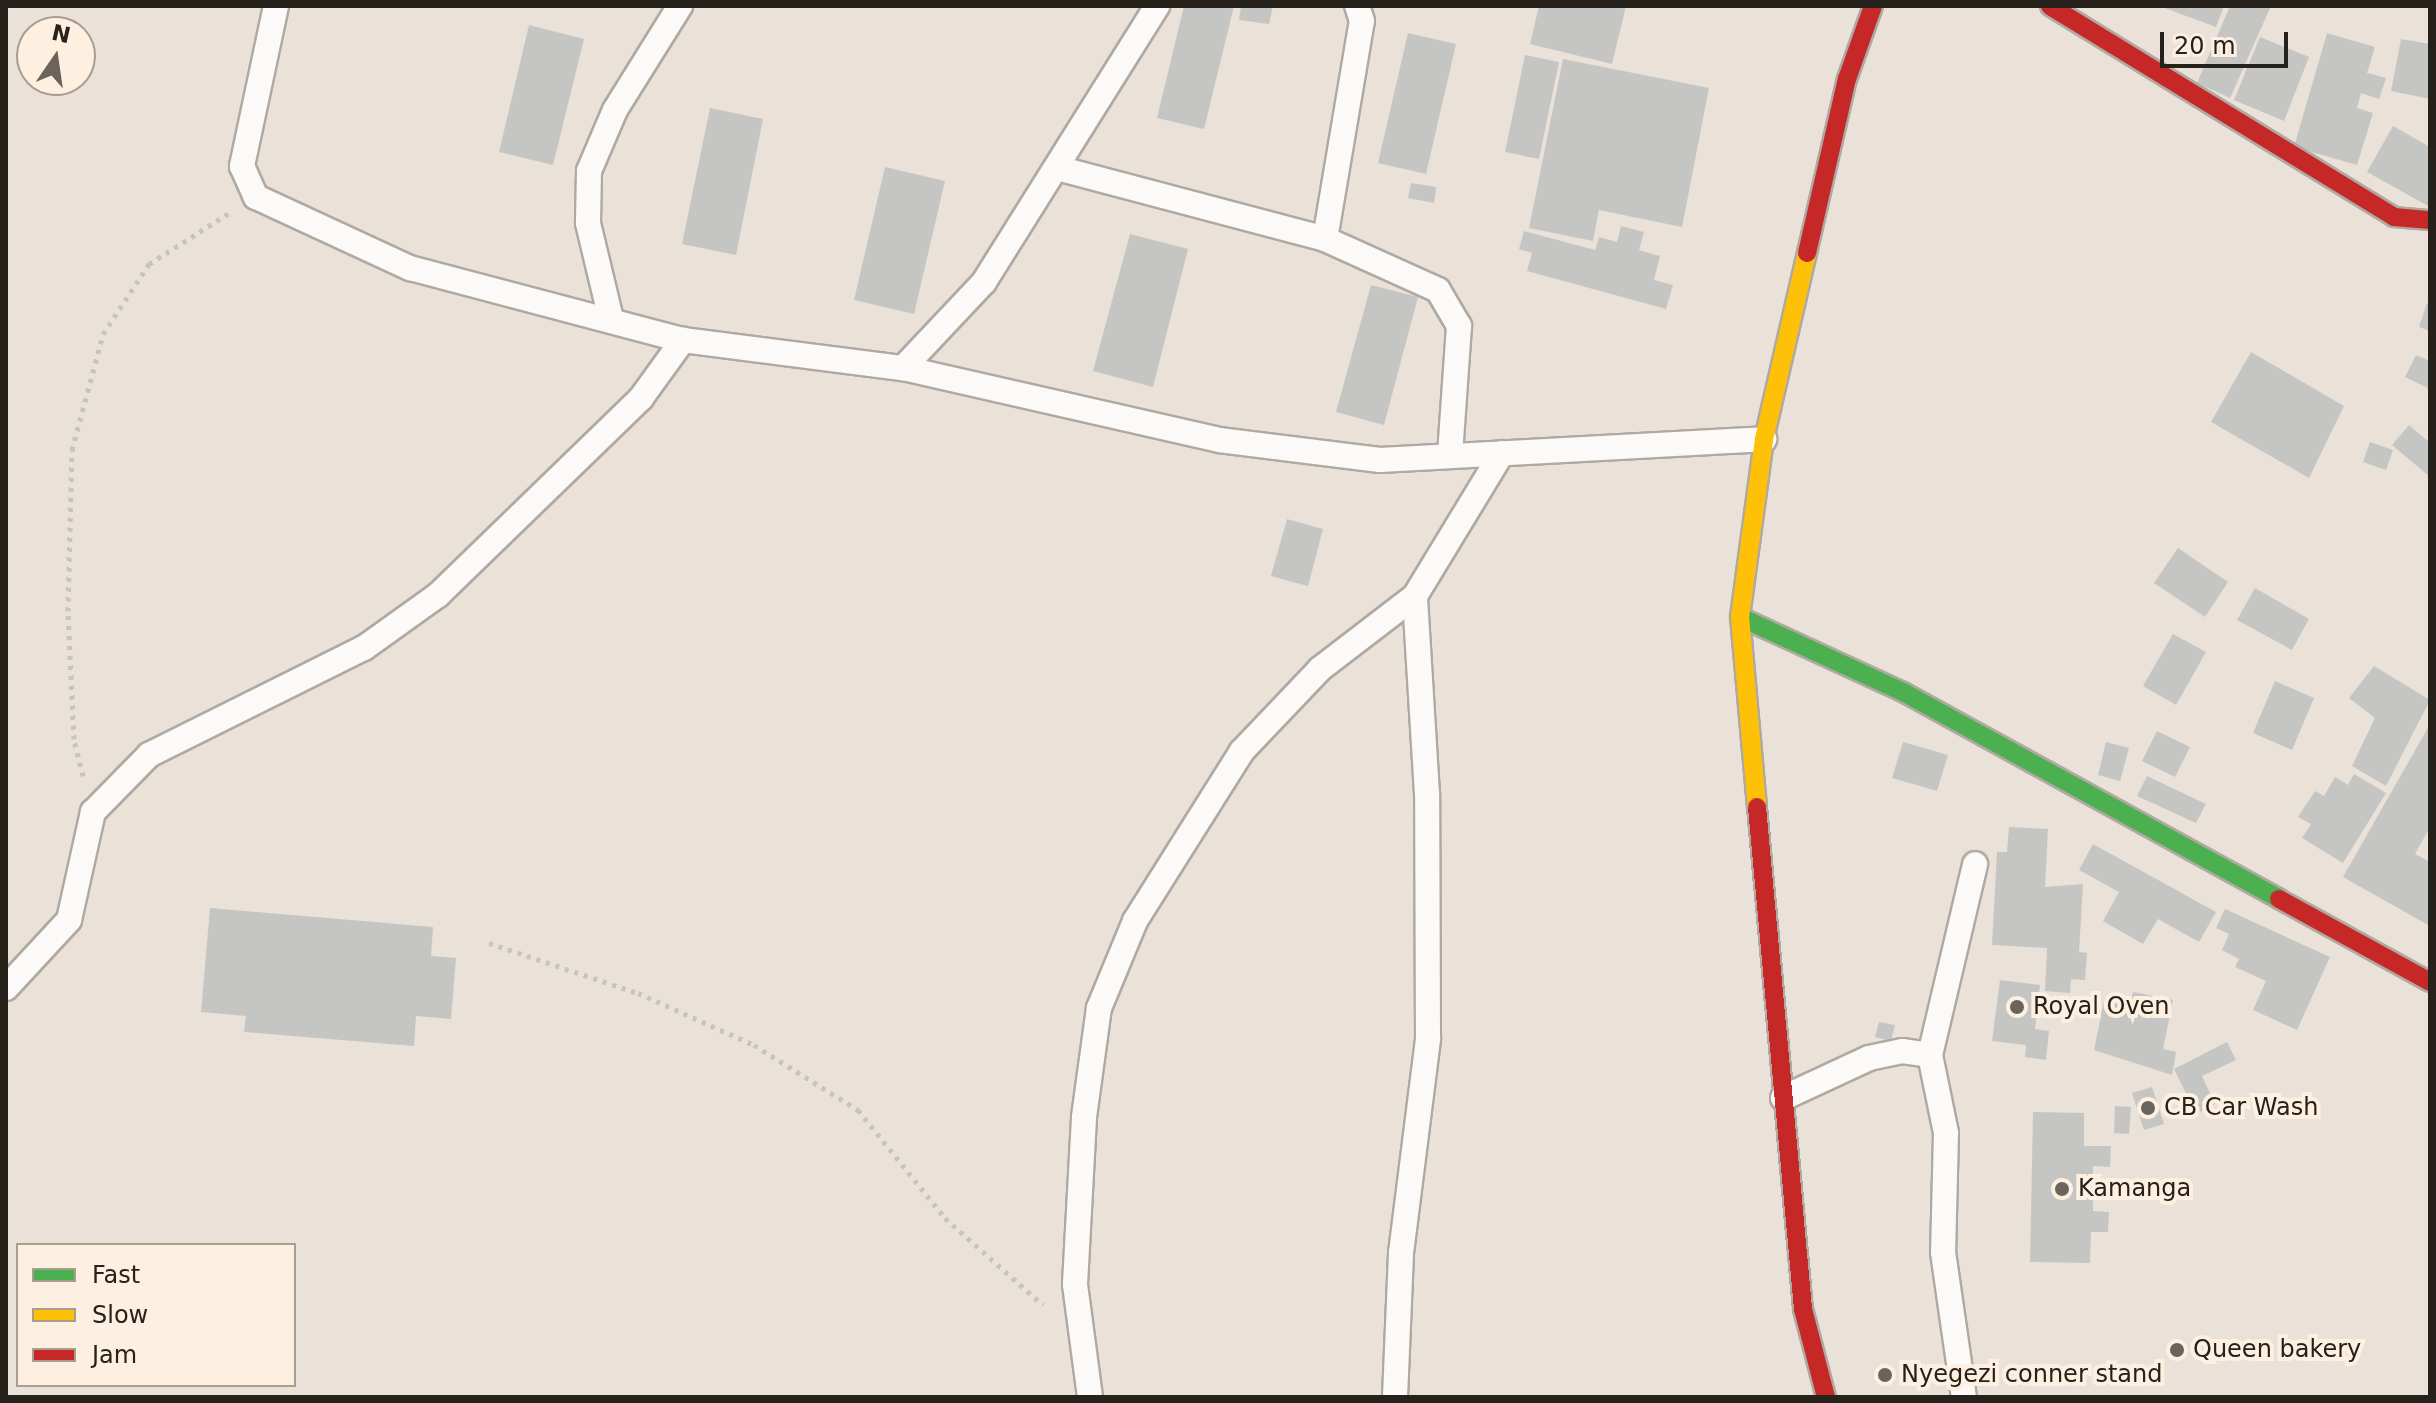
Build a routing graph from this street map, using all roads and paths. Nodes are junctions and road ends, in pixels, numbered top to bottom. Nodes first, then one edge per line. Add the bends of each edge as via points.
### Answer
1 (276, 6) edge
2 (680, 6) edge
3 (1157, 6) edge
4 (1357, 6) edge
5 (1873, 6) edge
6 (2050, 6) edge
7 (1057, 168) junction
8 (256, 197) junction
9 (2430, 220) edge
10 (1325, 239) junction
11 (611, 319) junction
12 (683, 340) junction
13 (903, 368) junction
14 (1764, 439) junction
15 (1502, 453) junction
16 (1450, 456) junction
17 (1415, 596) junction
18 (1740, 617) junction
19 (93, 812) junction
20 (1975, 864) dead end
21 (489, 943) dead end
22 (2430, 982) edge
23 (6, 988) edge
24 (1930, 1055) junction
25 (1783, 1098) junction
26 (1082, 1341) junction
27 (1090, 1397) edge
28 (1395, 1397) edge
29 (1826, 1397) edge
30 (1964, 1397) edge

1 - 8 lane via 242,166
2 - 11 lane via 615,110 589,171 588,223
3 - 7 lane
4 - 10 lane via 1362,21
5 - 14 main road via 1847,79
6 - 9 main road via 2394,217
7 - 10 lane
7 - 13 lane via 984,282
8 - 11 lane via 410,268
8 - 19 path via 149,264 103,334 76,435 66,520 68,611 74,739
10 - 16 lane via 1394,265 1438,290 1459,326
11 - 12 lane
12 - 13 lane
12 - 19 lane via 641,398 438,595 364,648 149,755
13 - 16 lane via 1219,440 1380,460
14 - 15 lane
14 - 18 main road
15 - 16 lane
15 - 17 lane
17 - 26 lane via 1320,669 1242,751 1135,921 1099,1008 1084,1117 1075,1284
17 - 28 lane via 1427,794 1428,1038 1401,1253
18 - 22 main road via 1903,692
18 - 25 main road
19 - 23 lane via 69,920
20 - 24 lane
21 - 26 path via 638,993 754,1045 858,1110 945,1218
24 - 25 lane via 1902,1051 1869,1058
24 - 30 lane via 1946,1133 1943,1252
25 - 29 main road via 1803,1309
26 - 27 lane

